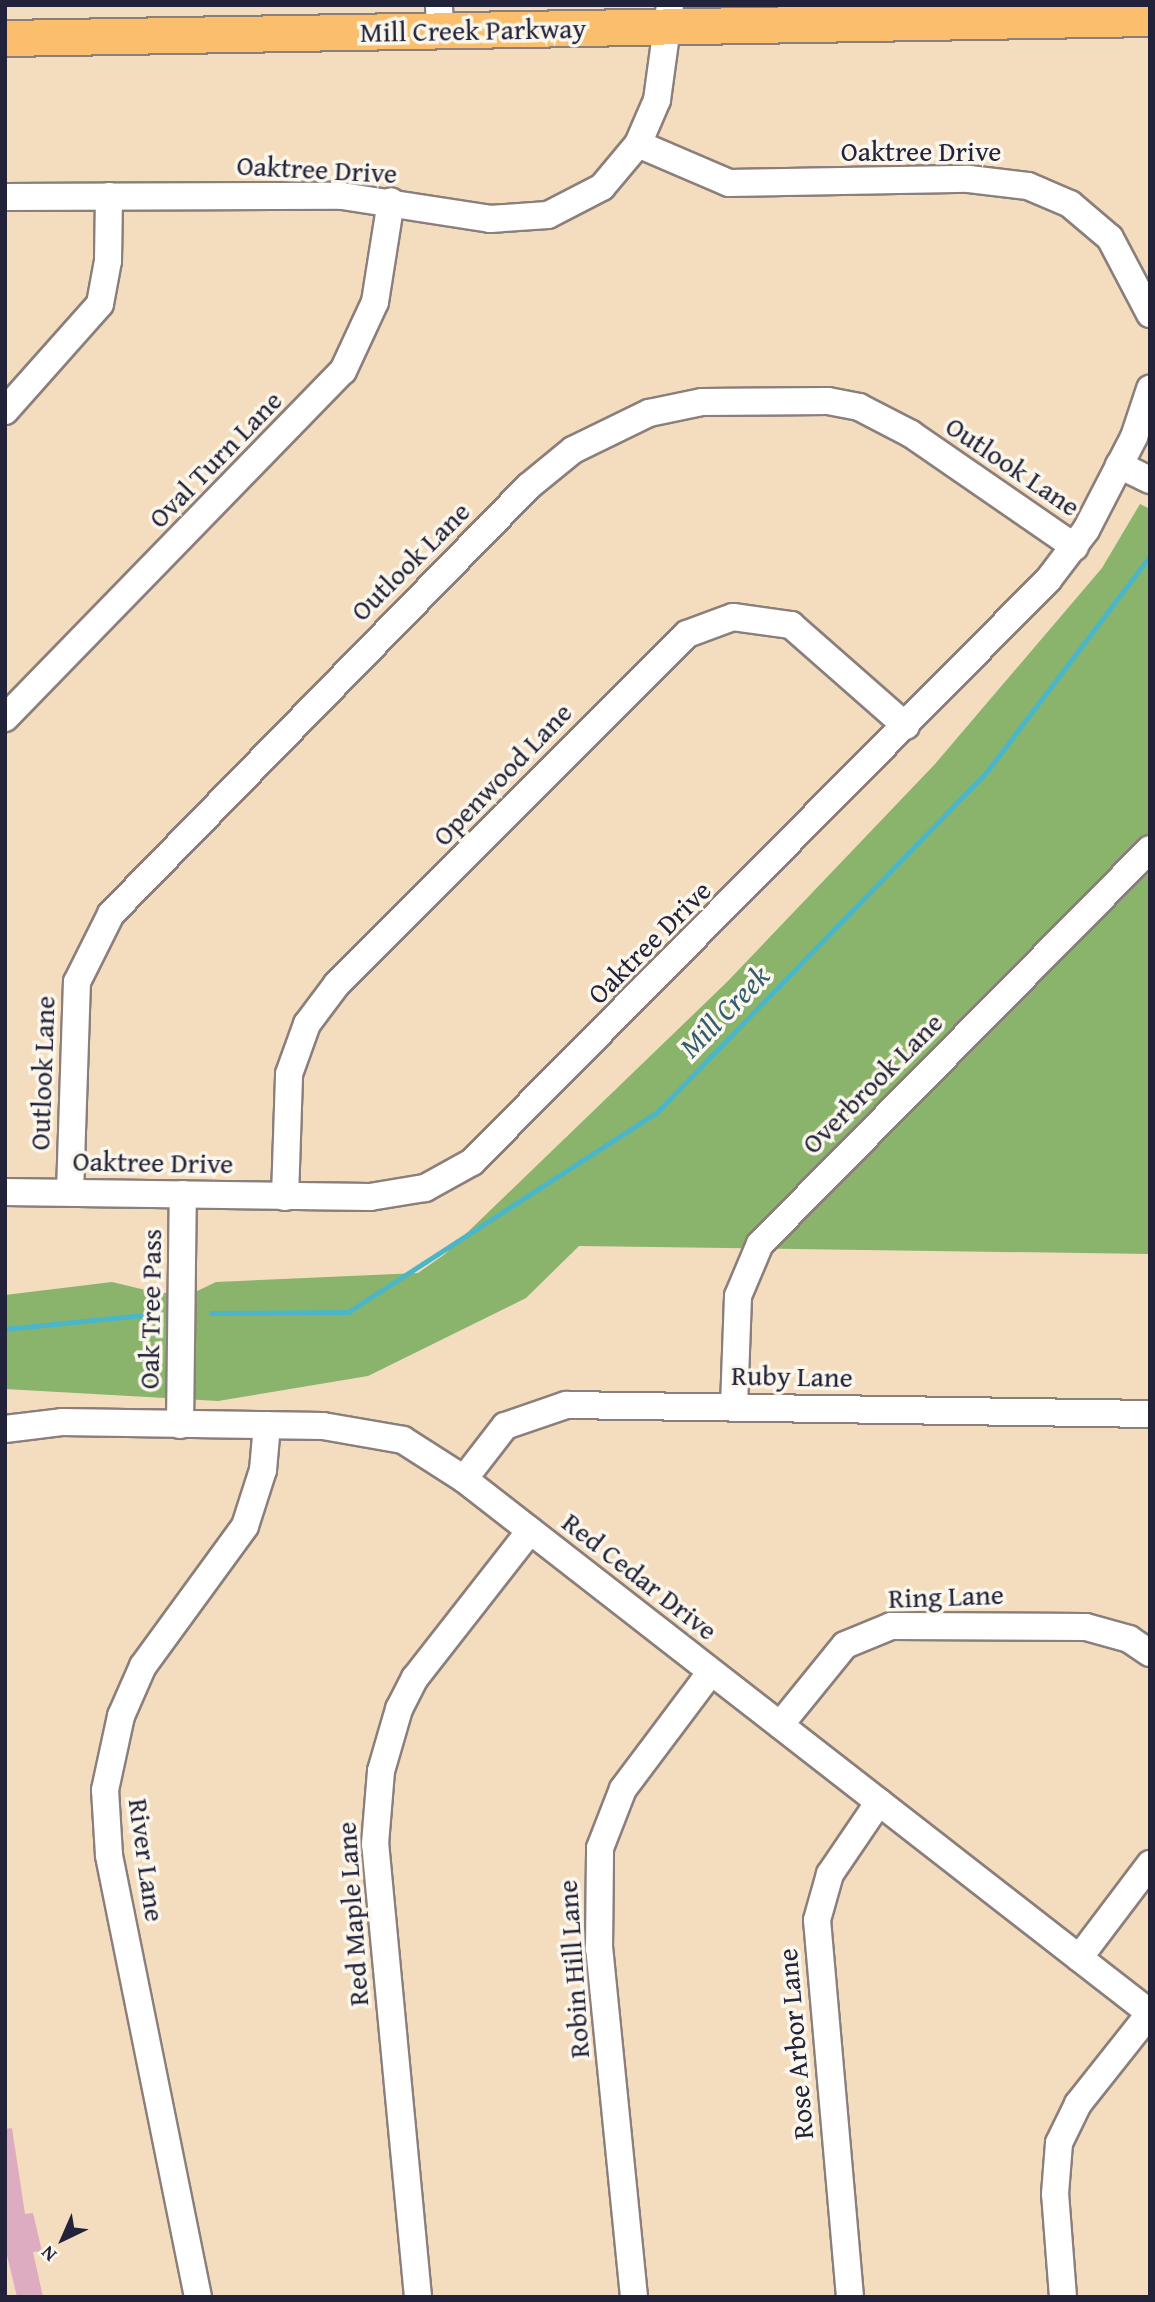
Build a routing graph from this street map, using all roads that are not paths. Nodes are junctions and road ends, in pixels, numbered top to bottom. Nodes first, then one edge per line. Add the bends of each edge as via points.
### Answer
1 (932, 13) edge
2 (669, 16) edge
3 (439, 18) edge
4 (1150, 18) edge
5 (5, 38) edge
6 (638, 144) junction
7 (108, 196) junction
8 (5, 197) edge
9 (391, 201) junction
10 (1150, 314) edge
11 (1150, 389) edge
12 (5, 411) edge
13 (1119, 465) junction
14 (1150, 480) edge
15 (1075, 547) junction
16 (5, 718) edge
17 (906, 726) junction
18 (1150, 849) edge
19 (5, 1192) edge
20 (70, 1192) junction
21 (183, 1194) junction
22 (285, 1197) junction
23 (734, 1406) junction
24 (1150, 1414) edge
25 (180, 1425) junction
26 (267, 1425) junction
27 (5, 1429) edge
28 (464, 1479) junction
29 (530, 1531) junction
30 (1150, 1653) edge
31 (711, 1672) junction
32 (780, 1725) junction
33 (879, 1802) junction
34 (1150, 1864) edge
35 (1079, 1958) junction
36 (1150, 2013) edge
37 (198, 2297) edge
38 (418, 2297) edge
39 (634, 2297) edge
40 (850, 2297) edge
41 (1063, 2297) edge

1 - 2 main road, Mill Creek Parkway
1 - 4 main road, Mill Creek Parkway
2 - 3 main road, Mill Creek Parkway
2 - 6 street, Oaktree Drive via 657,100
3 - 5 main road, Mill Creek Parkway
6 - 9 street, Oaktree Drive via 601,187 548,215 490,219
6 - 10 street, Oaktree Drive via 729,183 969,179 1028,186 1070,204 1110,238 1137,279
7 - 8 street, Oaktree Drive
7 - 9 street, Oaktree Drive
7 - 12 street via 108,261 100,304
9 - 16 street, Oval Turn Lane via 375,302 342,371
11 - 13 street, Oaktree Drive
13 - 14 street
13 - 15 street, Oaktree Drive
15 - 17 street, Oaktree Drive
15 - 20 street, Outlook Lane via 911,434 859,407 828,401 675,407 616,425 573,450 519,496 111,914 77,982
17 - 22 street, Oaktree Drive via 472,1162 406,1192
17 - 22 street, Openwood Lane via 791,625 733,617 687,634 337,984 307,1024 289,1074
18 - 23 street, Overbrook Lane via 760,1244 738,1296
19 - 20 street, Oaktree Drive
20 - 21 street, Oaktree Drive
21 - 22 street, Oaktree Drive
21 - 25 street, Oak Tree Pass
23 - 24 street, Ruby Lane
23 - 28 street, Ruby Lane via 541,1408 505,1426
25 - 26 street, Red Cedar Drive
25 - 27 street, Red Cedar Drive via 62,1422
26 - 28 street, Red Cedar Drive via 384,1434
26 - 37 street, River Lane via 263,1470 245,1526 144,1666 121,1716 105,1790 109,1855
28 - 29 street, Red Cedar Drive
29 - 31 street, Red Cedar Drive
29 - 38 street, Red Maple Lane via 415,1678 399,1709 381,1772 375,1844
30 - 32 street, Ring Lane via 1129,1639 1086,1627 891,1626 845,1645
31 - 32 street, Red Cedar Drive
31 - 39 street, Robin Hill Lane via 623,1789 600,1848 598,1937
32 - 33 street, Red Cedar Drive
33 - 35 street, Red Cedar Drive
33 - 40 street, Rose Arbor Lane via 830,1874 817,1920
34 - 35 street
35 - 36 street, Red Cedar Drive
36 - 41 street via 1078,2104 1059,2143 1055,2194

